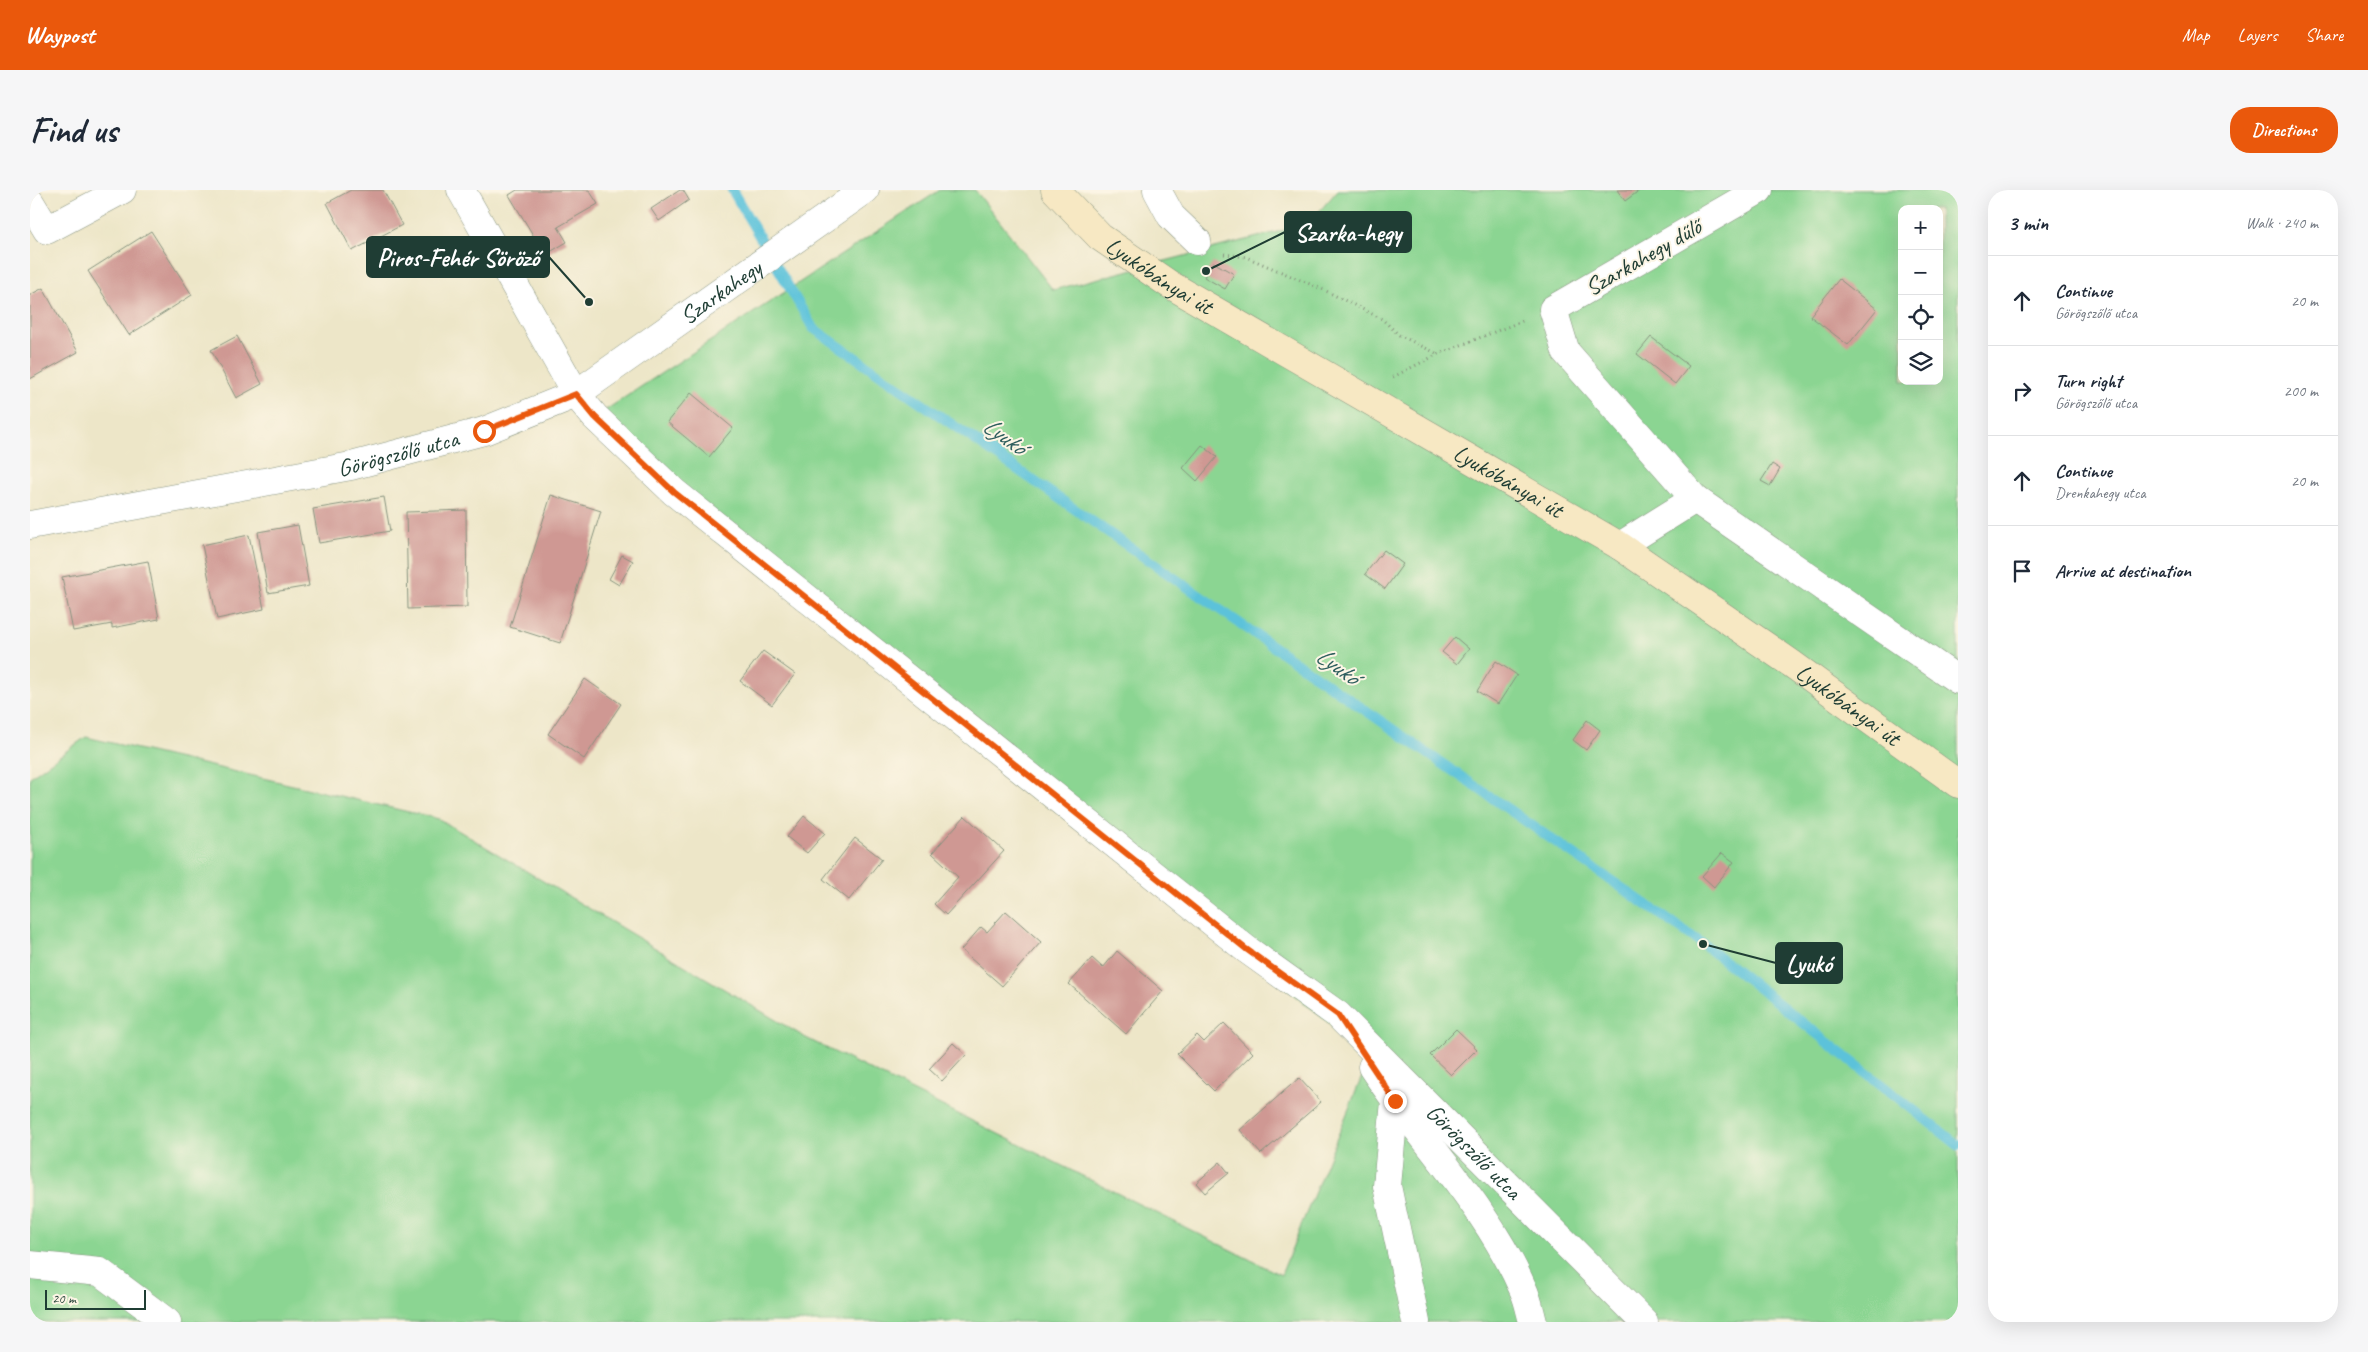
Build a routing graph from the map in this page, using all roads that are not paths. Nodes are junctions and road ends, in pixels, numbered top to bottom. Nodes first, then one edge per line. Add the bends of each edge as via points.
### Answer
1 (122, 190) edge
2 (461, 190) edge
3 (866, 190) edge
4 (1055, 190) edge
5 (1156, 190) edge
6 (1759, 190) edge
7 (30, 202) edge
8 (1197, 241) road end
9 (576, 394) junction
10 (1695, 498) junction
11 (30, 525) edge
12 (1620, 546) junction
13 (1958, 680) edge
14 (1958, 784) edge
15 (1338, 1015) junction
16 (1395, 1101) junction
17 (30, 1266) edge
18 (167, 1322) edge
19 (1416, 1322) edge
20 (1533, 1322) edge
21 (1644, 1322) edge

1 - 7 street via 47,230
2 - 9 street
3 - 9 street, Szarkahegy
4 - 12 main road, Lyukóbányai út via 1100,237 1170,284
5 - 8 street via 1171,216
6 - 10 street, Szarkahegy dűlő via 1553,309 1566,352
9 - 11 street, Görögszőlő utca via 484,431 351,466
9 - 15 street, Görögszőlő utca via 595,417 674,492 1246,949
10 - 12 street
10 - 13 street
12 - 14 main road, Lyukóbányai út
15 - 16 street
15 - 21 street, Görögszőlő utca
16 - 19 street via 1387,1186
16 - 20 street via 1486,1219 1524,1290
17 - 18 street via 100,1272

